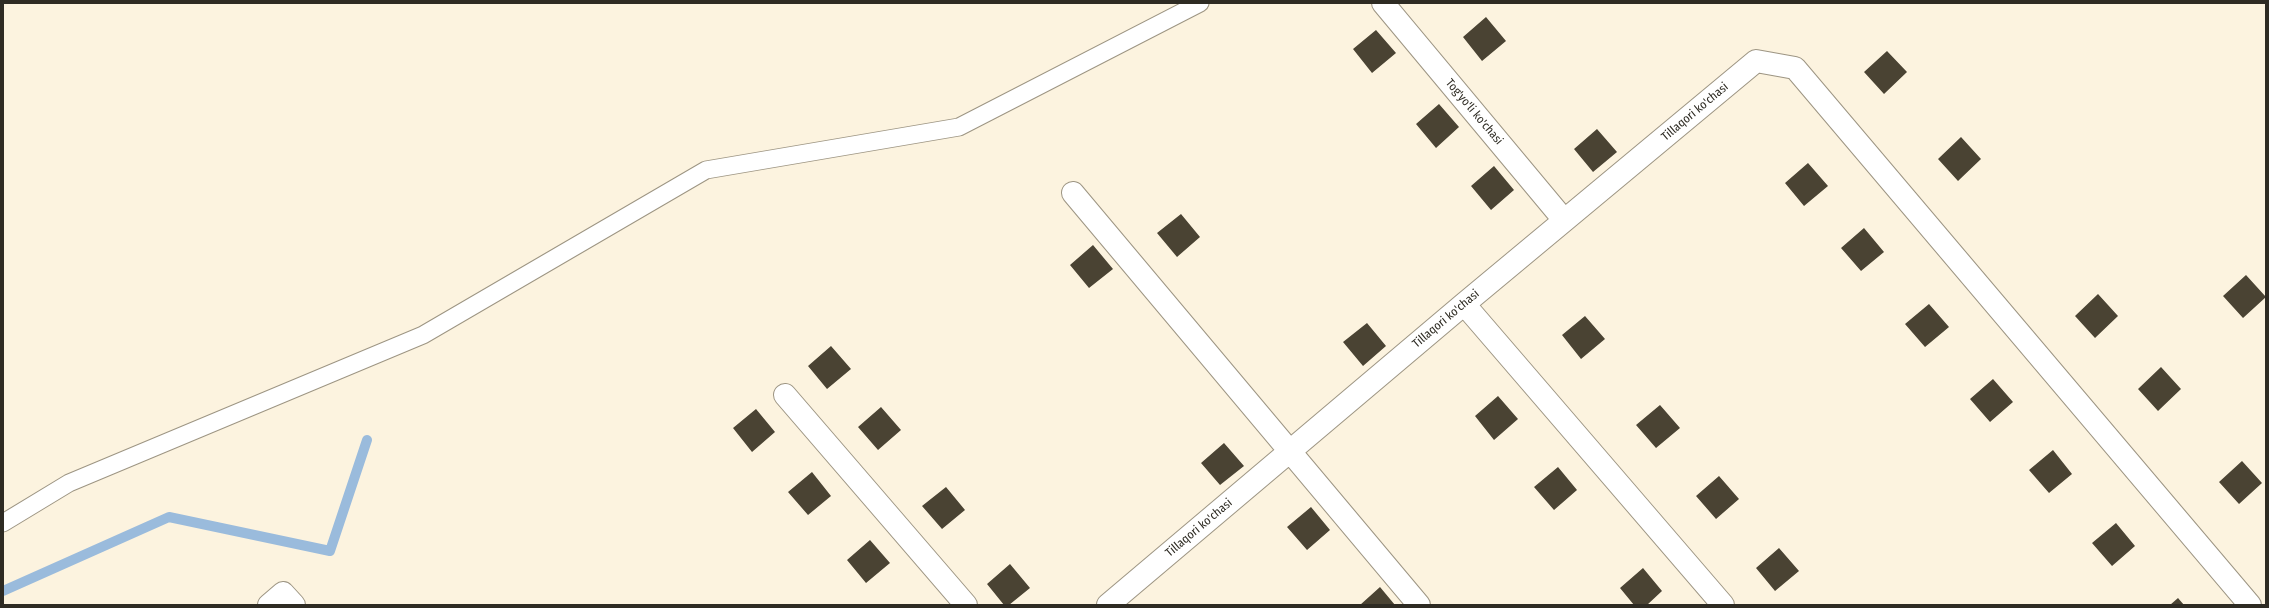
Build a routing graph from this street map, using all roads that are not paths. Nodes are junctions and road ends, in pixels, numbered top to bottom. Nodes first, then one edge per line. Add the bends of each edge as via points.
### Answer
1 (1200, 3) edge
2 (1383, 3) edge
3 (1073, 194) dead end
4 (1564, 220) junction
5 (1464, 304) junction
6 (784, 394) dead end
7 (1289, 452) junction
8 (3, 523) edge
9 (269, 605) edge
10 (294, 605) edge
11 (966, 605) edge
12 (1108, 605) edge
13 (1419, 605) edge
14 (1724, 605) edge
15 (2250, 605) edge

1 - 8 lane via 959,127 706,170 423,335 69,483
2 - 4 street, Tog'yo'li ko'chasi
3 - 7 street
4 - 5 street, Tillaqori ko'chasi
4 - 15 street, Tillaqori ko'chasi via 1756,61 1795,68
5 - 7 street, Tillaqori ko'chasi
5 - 14 street
6 - 11 street
7 - 12 street, Tillaqori ko'chasi
7 - 13 street
9 - 10 street via 283,592

